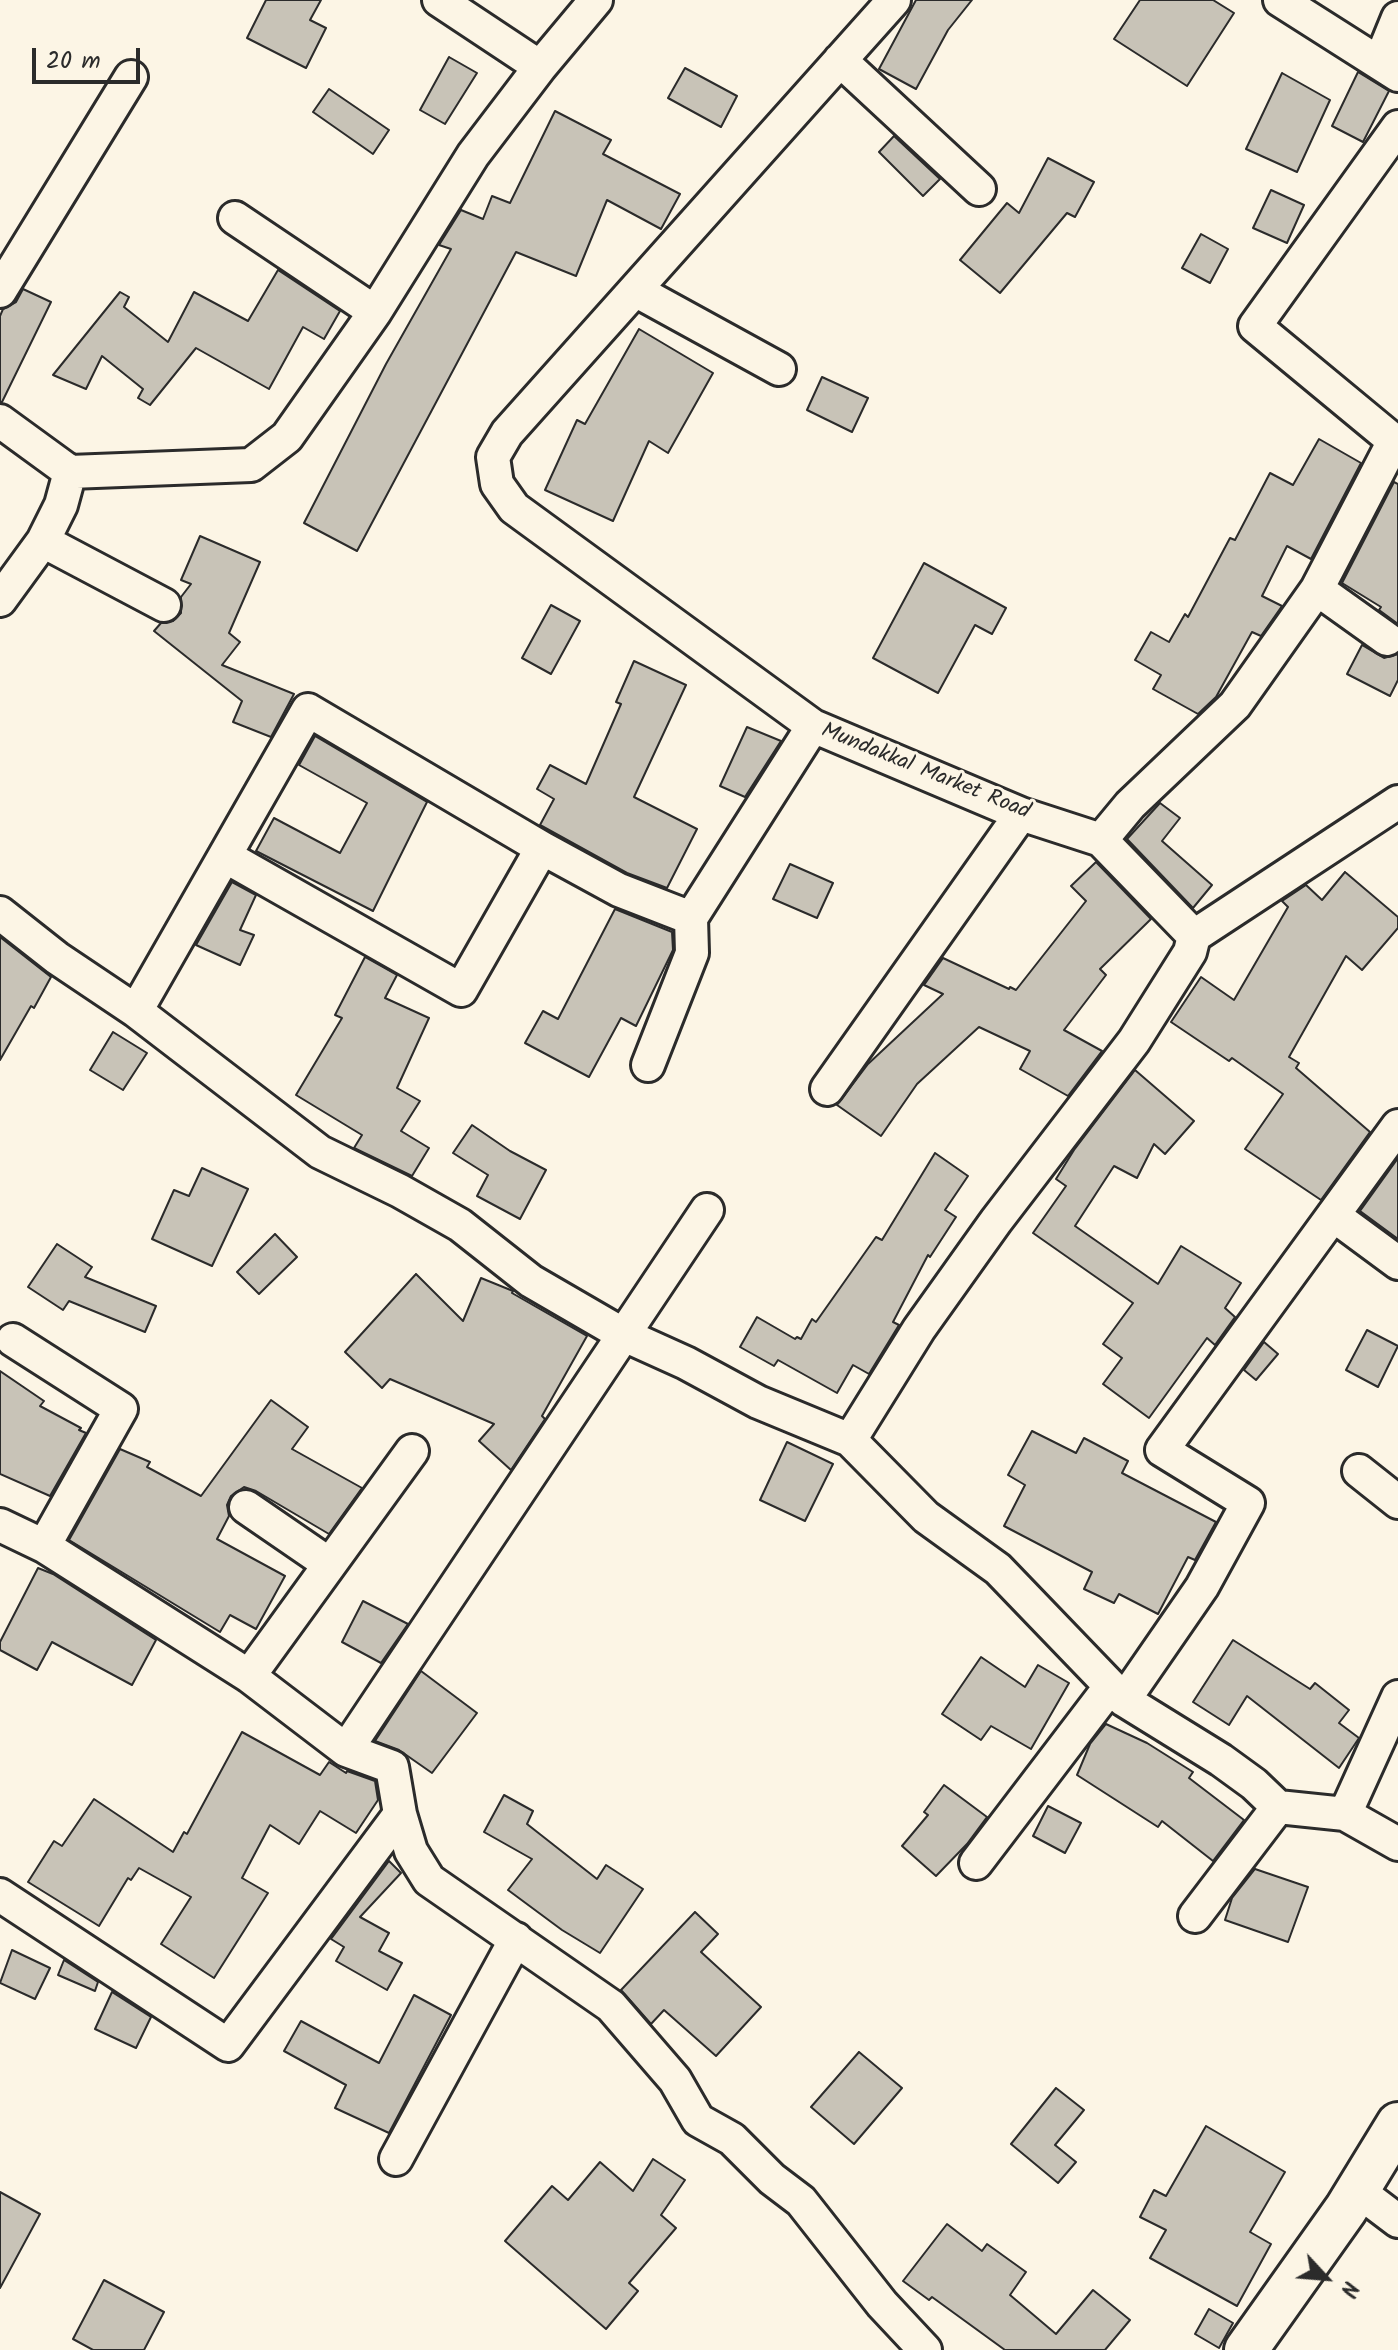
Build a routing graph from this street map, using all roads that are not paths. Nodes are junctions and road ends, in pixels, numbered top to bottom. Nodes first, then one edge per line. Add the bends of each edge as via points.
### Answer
1 (439, 0) edge
2 (596, 0) edge
3 (894, 0) edge
4 (1280, 0) edge
5 (1398, 18) edge
6 (840, 60) junction
7 (540, 67) junction
8 (1389, 68) edge
9 (131, 77) dead end
10 (1398, 127) edge
11 (979, 189) dead end
12 (235, 218) dead end
13 (635, 290) junction
14 (0, 291) edge
15 (375, 312) junction
16 (779, 369) dead end
17 (0, 421) edge
18 (1397, 442) edge
19 (70, 472) junction
20 (43, 541) junction
21 (1317, 589) junction
22 (0, 600) edge
23 (164, 605) dead end
24 (1387, 639) dead end
25 (813, 726) junction
26 (1398, 802) edge
27 (1021, 814) junction
28 (1101, 840) junction
29 (542, 848) junction
30 (225, 856) junction
31 (0, 913) edge
32 (691, 918) junction
33 (1194, 936) junction
34 (136, 1011) junction
35 (648, 1065) dead end
36 (827, 1089) dead end
37 (1398, 1126) edge
38 (707, 1210) dead end
39 (1333, 1215) junction
40 (1398, 1263) edge
41 (624, 1335) junction
42 (13, 1340) dead end
43 (850, 1440) junction
44 (412, 1451) dead end
45 (1359, 1471) dead end
46 (1398, 1502) edge
47 (246, 1507) dead end
48 (0, 1525) edge
49 (44, 1546) junction
50 (329, 1564) junction
51 (249, 1676) junction
52 (1117, 1694) junction
53 (1398, 1697) edge
54 (346, 1750) junction
55 (1278, 1807) junction
56 (400, 1814) junction
57 (1345, 1814) junction
58 (1398, 1844) edge
59 (976, 1863) dead end
60 (0, 1895) edge
61 (1195, 1916) dead end
62 (516, 1939) junction
63 (1398, 2124) edge
64 (396, 2159) dead end
65 (1357, 2190) junction
66 (1398, 2221) edge
67 (925, 2350) edge
68 (1246, 2350) edge

1 - 7 street
2 - 7 street
3 - 6 street
4 - 8 street
5 - 8 street
6 - 11 street
6 - 13 street
7 - 15 street via 473,155
9 - 14 street
10 - 18 street via 1255,326
12 - 15 street
13 - 16 street
13 - 25 street via 507,433 493,457 497,484 514,508
15 - 19 street via 287,437 251,465
17 - 19 street
18 - 21 street
19 - 20 street
20 - 22 street
20 - 23 street
21 - 24 street
21 - 28 street via 1235,705 1130,805
25 - 27 street, Mundakkal Market Road
25 - 32 street, Mundakkal Market Road
26 - 33 street
27 - 28 street, Mundakkal Market Road
27 - 36 street
28 - 33 street, Mundakkal Market Road
29 - 30 street via 461,990
29 - 30 street via 308,710
29 - 32 street via 619,890
30 - 34 street
31 - 34 street
32 - 35 street via 692,953
33 - 43 street via 1190,952 1134,1041 919,1329
34 - 41 street via 320,1152 460,1225 531,1281
37 - 39 street
38 - 41 street
39 - 40 street
39 - 52 street via 1162,1450 1248,1503 1202,1587
41 - 43 street via 758,1402
41 - 54 street
42 - 49 street via 121,1409
43 - 52 street via 926,1517 998,1569
44 - 50 street
45 - 46 street
47 - 50 street
48 - 49 street
49 - 51 street
50 - 51 street
51 - 54 street
52 - 55 street via 1221,1760
52 - 59 street
53 - 57 street
54 - 56 street via 392,1767
55 - 57 street
55 - 61 street
56 - 60 street via 228,2045
56 - 62 street via 411,1851 429,1880
57 - 58 street
62 - 64 street
62 - 67 street via 611,2006 675,2080 698,2120 732,2139 801,2201
63 - 65 street
65 - 66 street
65 - 68 street

